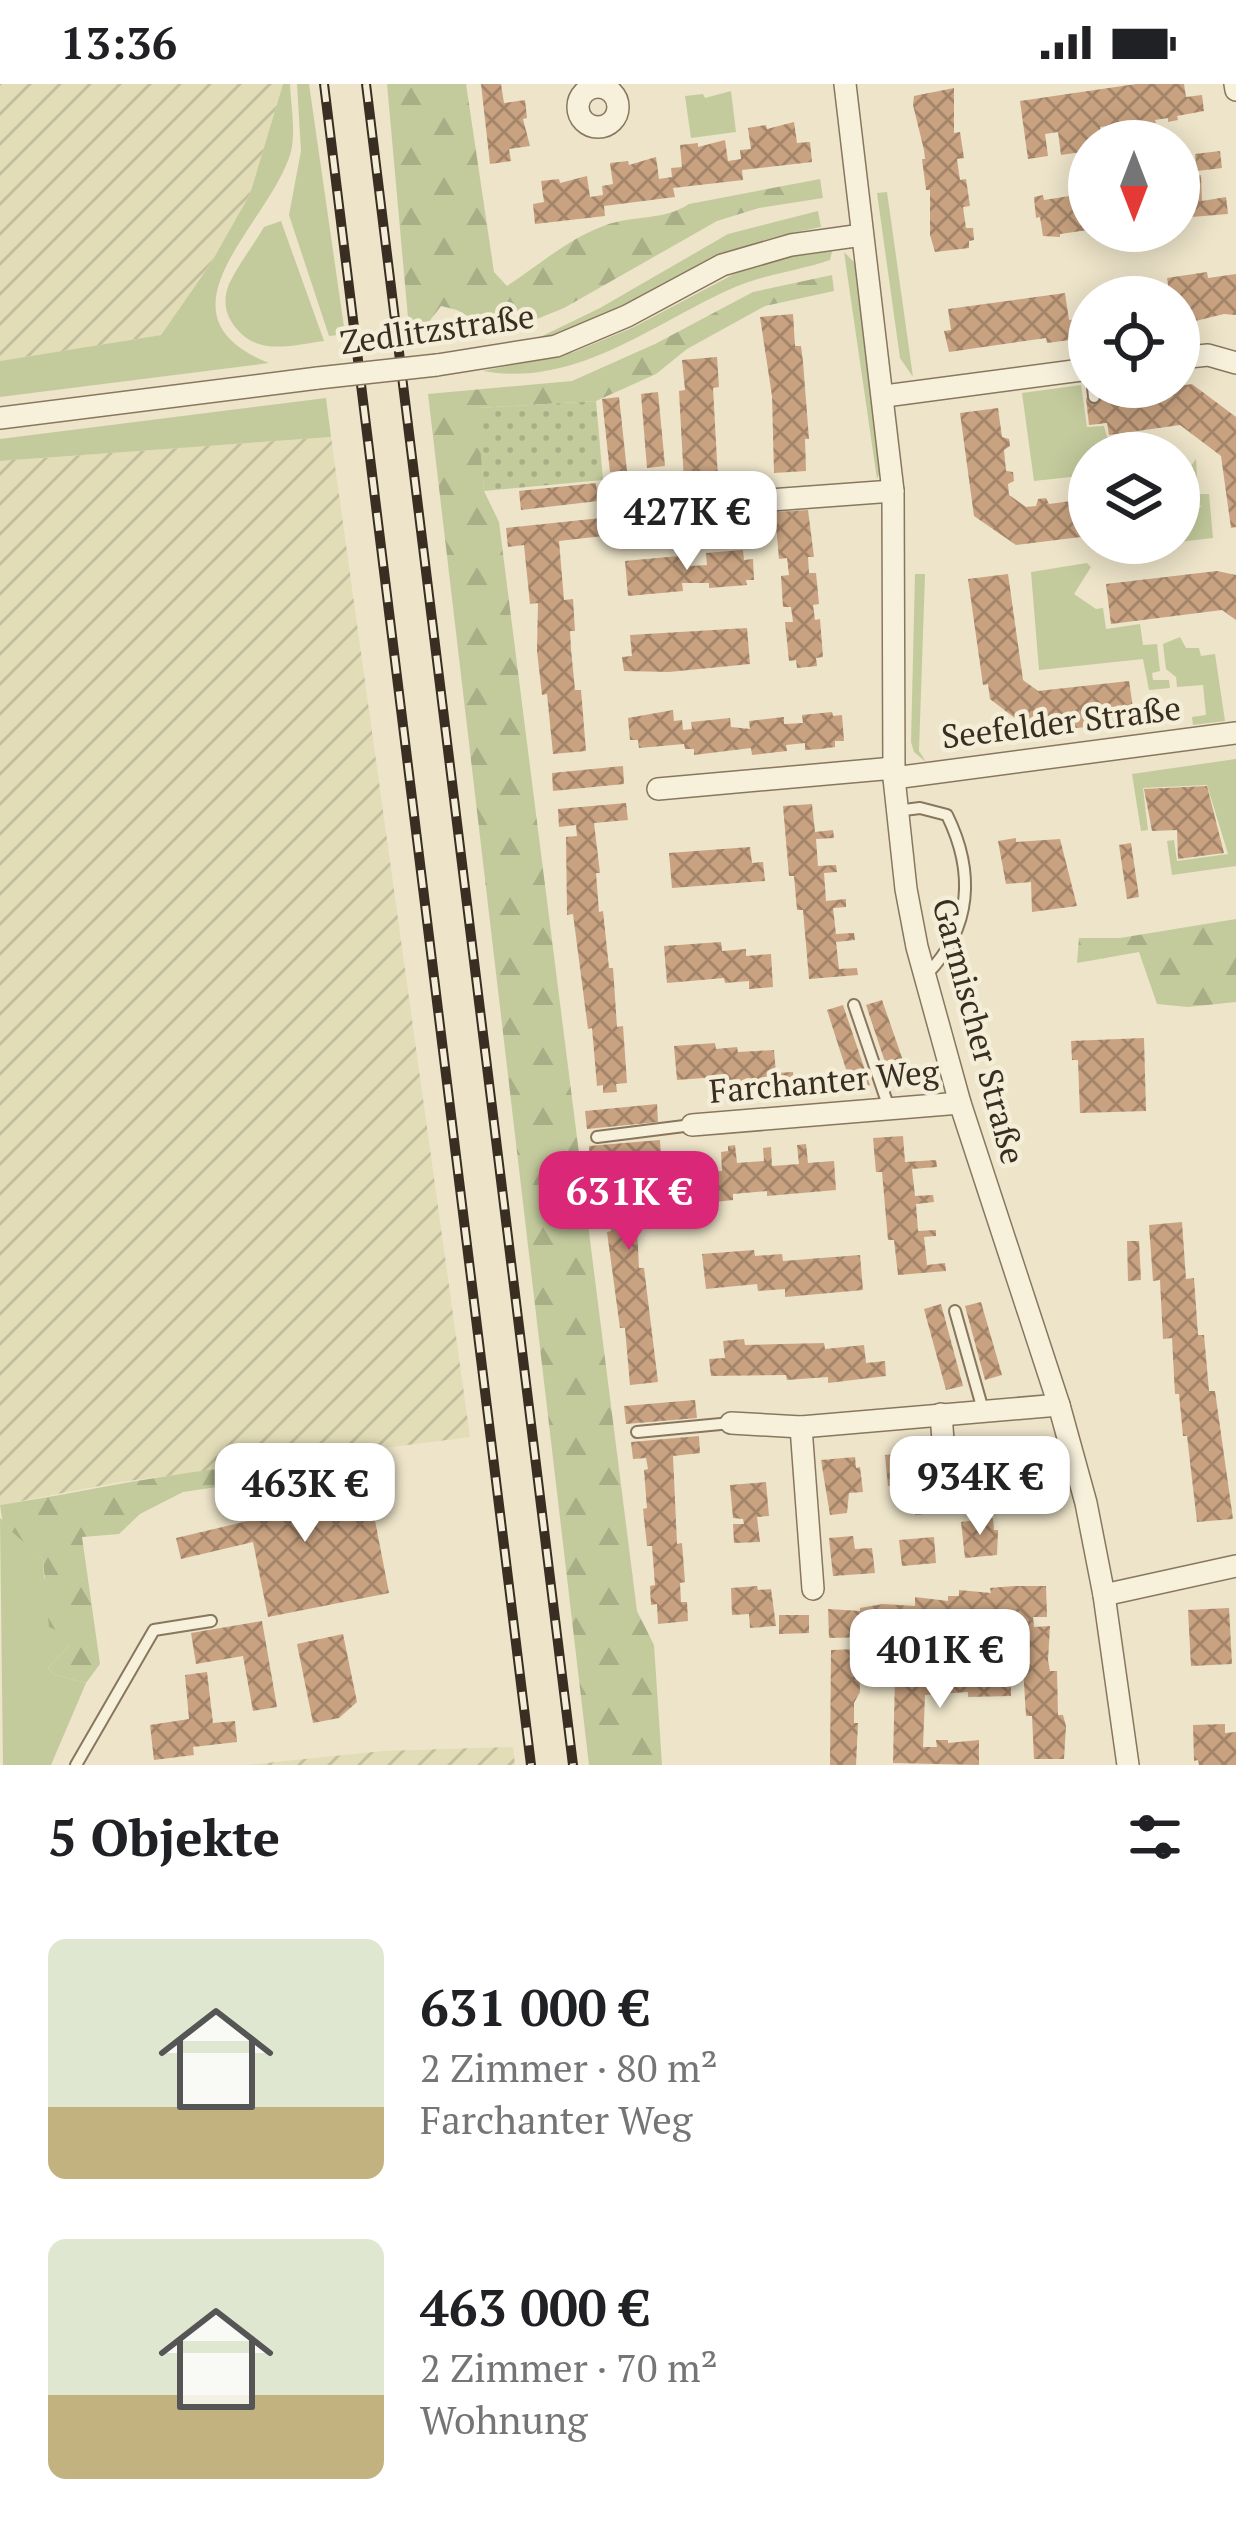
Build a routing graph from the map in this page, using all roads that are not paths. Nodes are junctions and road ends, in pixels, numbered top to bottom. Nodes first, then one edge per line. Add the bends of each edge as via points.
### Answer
1 (626, 84) edge
2 (845, 84) edge
3 (598, 87) edge
4 (862, 235) junction
5 (1200, 356) edge
6 (1236, 363) edge
7 (1068, 372) edge
8 (885, 396) junction
9 (0, 418) edge
10 (893, 491) junction
11 (637, 506) dead end
12 (1236, 733) edge
13 (894, 773) junction
14 (658, 789) dead end
15 (895, 812) junction
16 (925, 976) junction
17 (854, 1005) dead end
18 (961, 1103) junction
19 (890, 1108) junction
20 (692, 1125) joint
21 (598, 1137) dead end
22 (955, 1312) dead end
23 (1060, 1405) junction
24 (983, 1411) junction
25 (941, 1414) junction
26 (731, 1423) joint
27 (801, 1427) junction
28 (637, 1432) dead end
29 (946, 1495) dead end
30 (1236, 1567) edge
31 (813, 1589) dead end
32 (1104, 1595) junction
33 (212, 1621) dead end
34 (76, 1765) edge
35 (1128, 1765) edge

1 - 3 street
2 - 4 street, Garmischer Straße
4 - 8 street, Garmischer Straße
4 - 9 street, Zedlitzstraße, bridge via 722,265 556,346
5 - 6 street
7 - 8 street
8 - 10 street, Garmischer Straße
10 - 11 street
10 - 13 street, Garmischer Straße
12 - 13 street, Seefelder Straße
13 - 14 street, Seefelder Straße
13 - 15 street, Garmischer Straße
15 - 16 street, Garmischer Straße
15 - 16 lane via 947,815 958,838 966,912 950,951
16 - 18 street, Garmischer Straße
17 - 19 lane
18 - 19 street, Farchanter Weg
18 - 23 street, Garmischer Straße
19 - 20 street, Farchanter Weg
20 - 21 lane
22 - 24 lane
23 - 24 street
23 - 32 street, Garmischer Straße
24 - 25 street
25 - 27 street
25 - 29 street
26 - 27 street
26 - 28 lane
27 - 31 street
30 - 32 street
32 - 35 street, Garmischer Straße
33 - 34 lane via 157,1624

